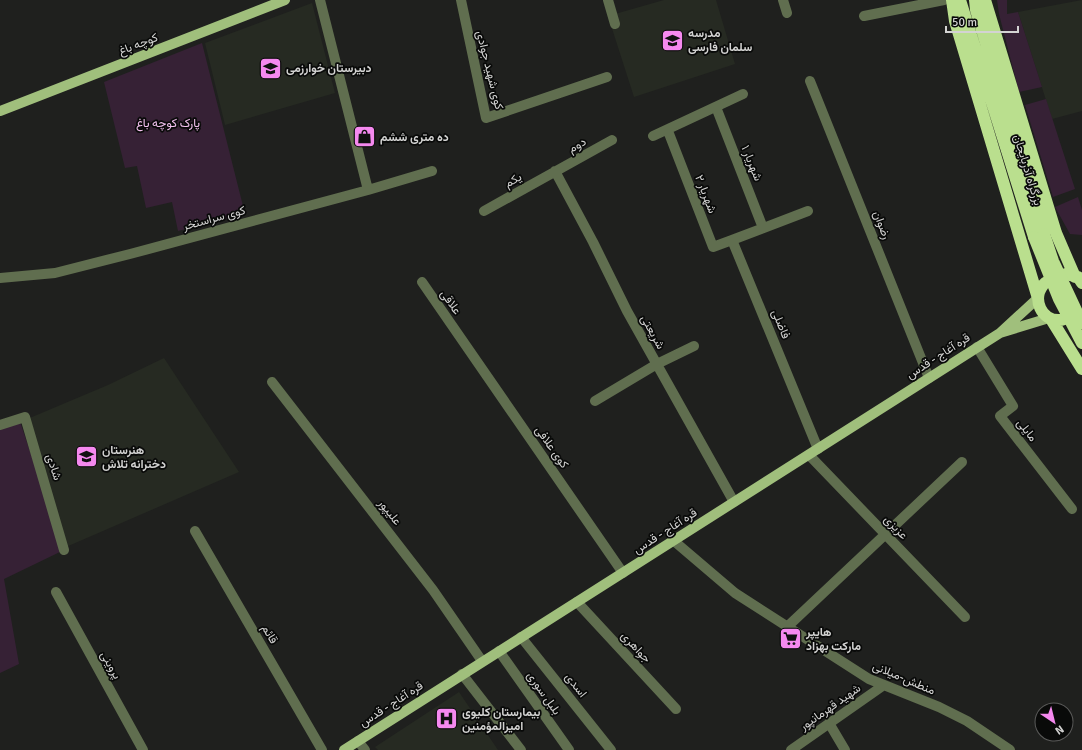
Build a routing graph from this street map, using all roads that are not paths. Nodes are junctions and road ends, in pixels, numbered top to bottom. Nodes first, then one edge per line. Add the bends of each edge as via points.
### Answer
1 (285, 0) edge
2 (320, 0) edge
3 (461, 0) edge
4 (608, 0) edge
5 (783, 0) edge
6 (944, 0) edge
7 (952, 0) edge
8 (960, 0) edge
9 (975, 0) edge
10 (985, 0) edge
11 (787, 13) dead end
12 (864, 16) dead end
13 (615, 24) dead end
14 (608, 77) dead end
15 (810, 81) dead end
16 (743, 94) dead end
17 (716, 107) junction
18 (0, 111) edge
19 (668, 131) junction
20 (653, 136) dead end
21 (612, 140) dead end
22 (432, 170) dead end
23 (555, 172) junction
24 (368, 190) junction
25 (484, 211) dead end
26 (808, 211) dead end
27 (763, 228) junction
28 (1045, 235) junction
29 (732, 240) junction
30 (1021, 244) junction
31 (0, 278) edge
32 (1079, 280) edge
33 (422, 282) dead end
34 (1038, 297) junction
35 (1082, 310) edge
36 (1050, 318) junction
37 (1082, 323) edge
38 (1000, 332) junction
39 (460, 337) joint
40 (1082, 343) edge
41 (694, 346) dead end
42 (977, 347) junction
43 (1082, 351) edge
44 (657, 364) junction
45 (1081, 367) edge
46 (929, 378) junction
47 (272, 382) dead end
48 (595, 401) dead end
49 (0, 425) edge
50 (818, 449) junction
51 (808, 455) junction
52 (962, 462) dead end
53 (734, 502) junction
54 (1072, 509) dead end
55 (195, 531) dead end
56 (885, 534) junction
57 (674, 541) junction
58 (64, 550) dead end
59 (623, 573) junction
60 (56, 592) dead end
61 (577, 602) junction
62 (965, 617) dead end
63 (787, 627) junction
64 (521, 637) junction
65 (499, 651) junction
66 (482, 661) junction
67 (462, 674) junction
68 (884, 685) junction
69 (676, 709) dead end
70 (829, 722) junction
71 (358, 741) junction
72 (805, 746) edge
73 (143, 750) edge
74 (322, 750) edge
75 (344, 750) edge
76 (365, 750) edge
77 (521, 750) edge
78 (569, 750) edge
79 (611, 750) edge
80 (791, 750) edge
81 (845, 750) edge
82 (1010, 750) edge

1 - 18 main road, کوچه باغ
2 - 24 street
3 - 14 street, کوی شهید جوادی via 486,118
4 - 13 street
5 - 11 street
6 - 12 street
7 - 30 highway via 955,21
8 - 28 highway, بزرگراه آذربایجان
9 - 28 highway, بزرگراه آذربایجان
10 - 28 highway, بزرگراه آذربایجان
15 - 46 street, رضوان
16 - 17 street
17 - 19 street
17 - 27 street, شهریار ۱
19 - 20 street
19 - 29 street, شهریار ۲ via 713,247
21 - 23 street, دوم
22 - 24 street, کوی سراستخر
23 - 25 street, یکم
23 - 44 street, شریعتی
24 - 31 street, کوی سراستخر via 55,273
26 - 27 street
27 - 29 street
28 - 30 highway via 1052,244 1042,250 1030,250
28 - 32 highway, بزرگراه آذربایجان
28 - 37 highway, بزرگراه آذربایجان, bridge via 1053,261
28 - 40 highway, بزرگراه آذربایجان, bridge via 1059,300
29 - 50 street, فاضلی
30 - 34 highway
32 - 34 highway via 1066,274 1044,284
33 - 39 street, علاقی
34 - 36 highway via 1040,308
34 - 38 main road
35 - 36 highway via 1061,320
36 - 38 main road
36 - 45 highway
38 - 42 main road, قره آغاج - قدس
39 - 59 street, کوی علافی
41 - 44 street
42 - 46 main road, قره آغاج - قدس
42 - 54 street, مایلی via 1014,406 1000,416
43 - 45 highway
44 - 48 street
44 - 53 street, شریعتی
46 - 50 main road, قره آغاج - قدس
47 - 66 street, علیپور via 429,584
49 - 58 street, شادی via 25,417
50 - 51 main road, قره آغاج - قدس
51 - 53 main road, قره آغاج - قدس
51 - 56 street, عزیزی
52 - 56 street
53 - 57 main road, قره آغاج - قدس
55 - 74 street, قائم
56 - 62 street, عزیزی
56 - 63 street
57 - 59 main road, قره آغاج - قدس
57 - 63 street, منطش-میلانی via 735,594
59 - 61 main road, قره آغاج - قدس
60 - 73 street, پروینی
61 - 64 main road, قره آغاج - قدس
61 - 69 street, جواهری
63 - 68 street, منطش-میلانی via 869,679
64 - 65 main road, قره آغاج - قدس
64 - 79 street, اسدی
65 - 66 main road, قره آغاج - قدس
65 - 78 street, بلبل سوری
66 - 67 main road, قره آغاج - قدس
67 - 71 main road, قره آغاج - قدس
67 - 77 street
68 - 70 street, شهید قهرمانپور
68 - 82 street, منطش-میلانی via 967,721
70 - 72 street, شهید قهرمانپور
70 - 81 street
71 - 75 main road, قره آغاج - قدس
71 - 76 street
72 - 80 street, شهید قهرمانپور

